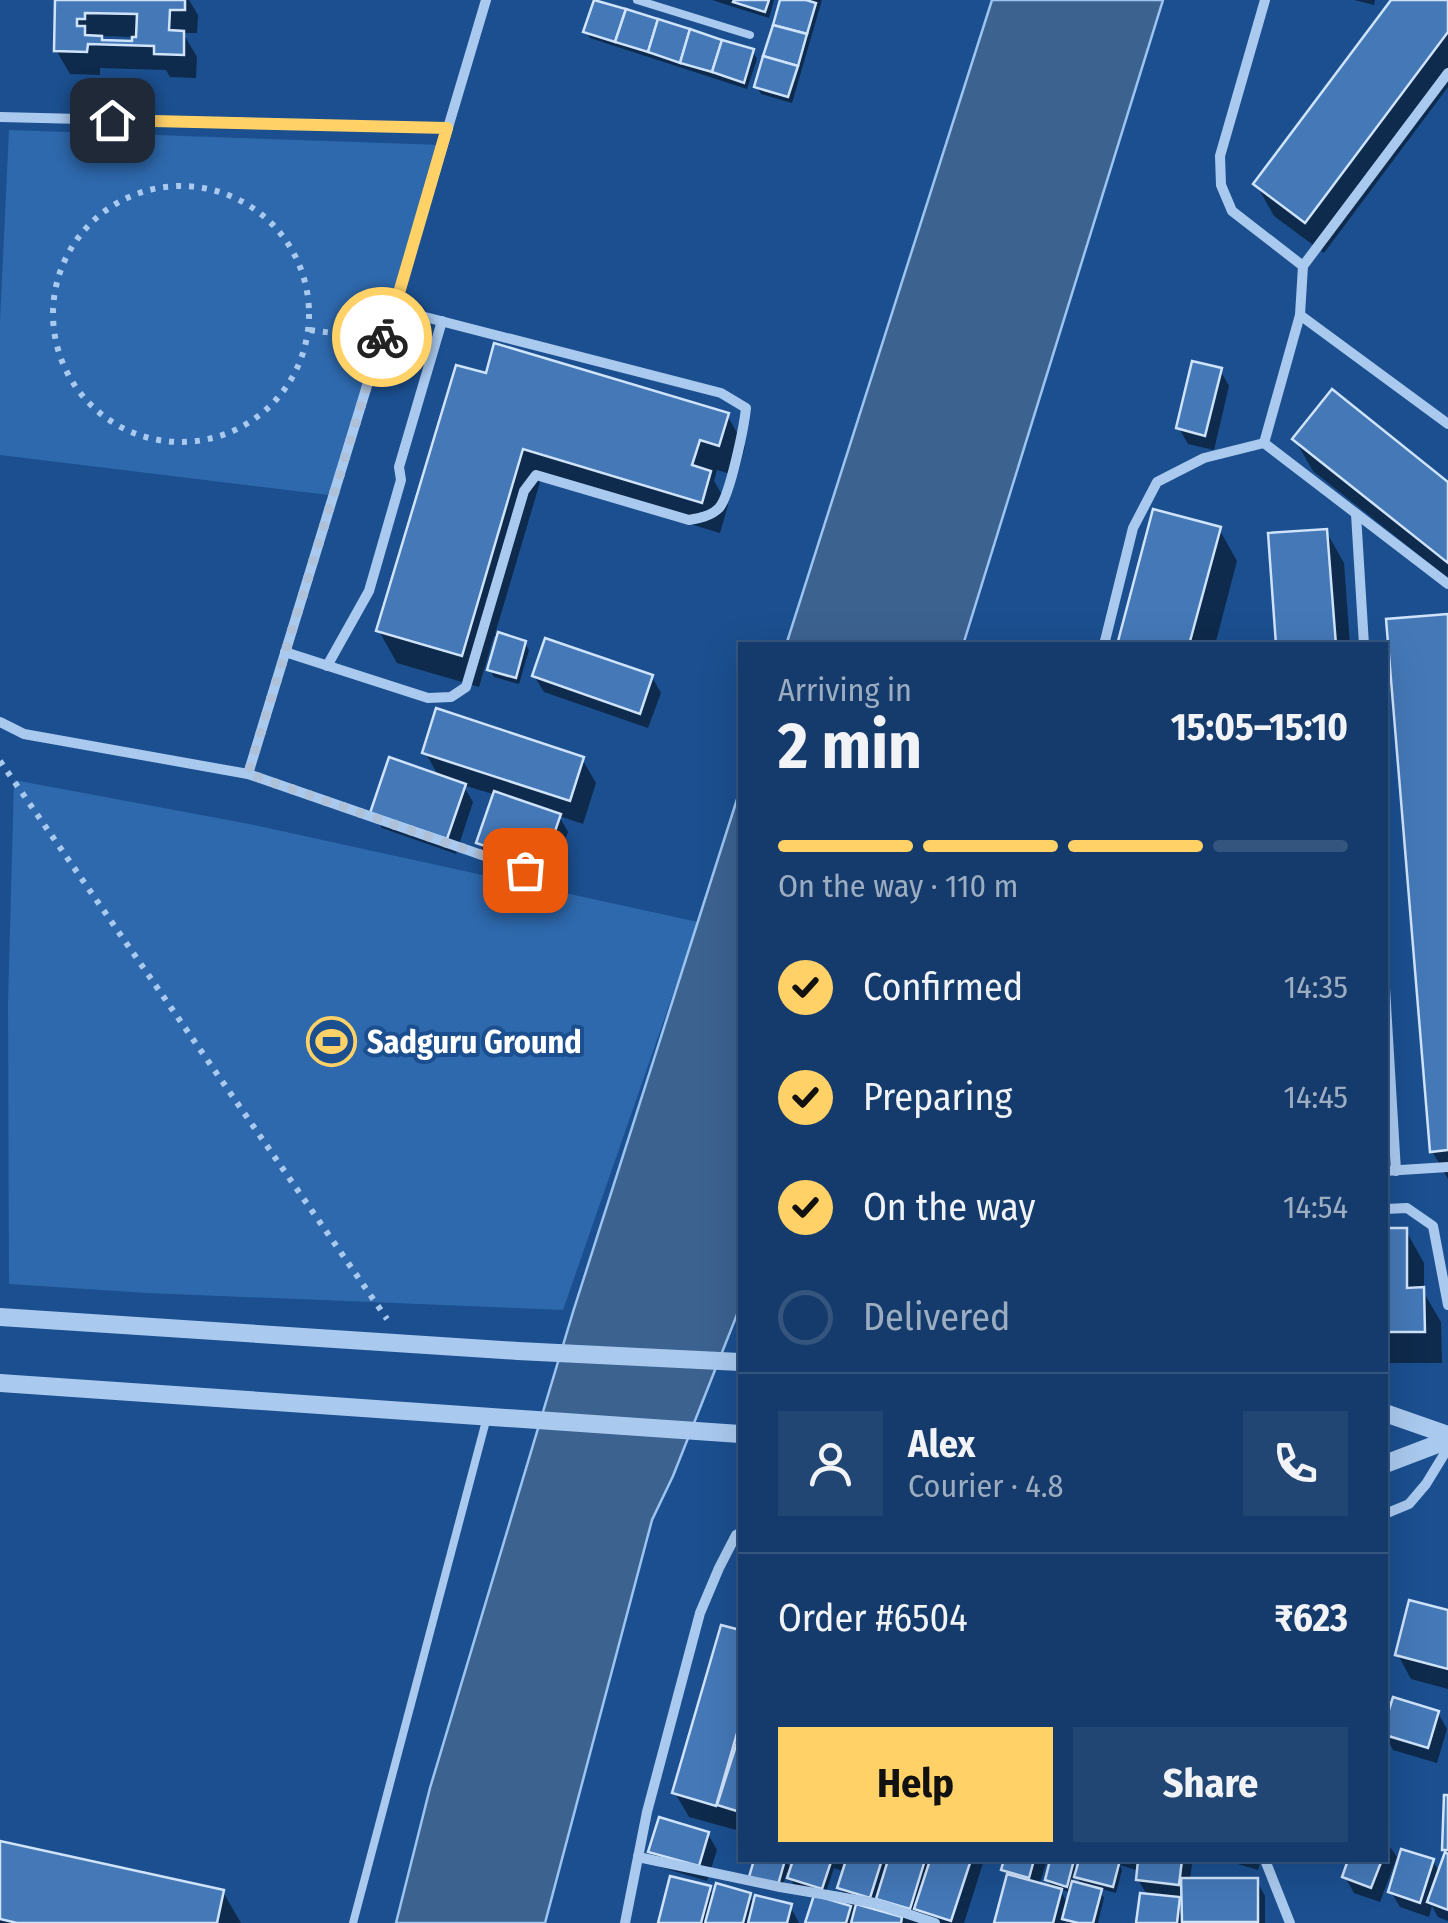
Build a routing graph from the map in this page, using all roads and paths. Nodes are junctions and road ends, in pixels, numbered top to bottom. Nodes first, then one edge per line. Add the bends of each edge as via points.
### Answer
1 (486, 0) edge
2 (637, 0) edge
3 (1266, 0) edge
4 (750, 35) dead end
5 (1448, 73) edge
6 (0, 117) edge
7 (447, 128) junction
8 (1304, 266) junction
9 (394, 310) junction
10 (1300, 316) junction
11 (442, 321) junction
12 (310, 330) junction
13 (381, 340) junction
14 (1448, 424) edge
15 (1264, 443) junction
16 (1356, 514) junction
17 (1448, 584) edge
18 (1105, 642) edge
19 (1364, 642) edge
20 (285, 652) junction
21 (328, 666) junction
22 (0, 722) edge
23 (0, 761) edge
24 (248, 774) junction
25 (525, 870) dead end
26 (1388, 1098) edge
27 (1448, 1167) edge
28 (1390, 1171) edge
29 (1388, 1208) edge
30 (1448, 1305) edge
31 (0, 1317) edge
32 (401, 1342) junction
33 (738, 1362) edge
34 (0, 1383) edge
35 (1388, 1414) edge
36 (487, 1417) junction
37 (738, 1434) edge
38 (1448, 1438) edge
39 (1448, 1448) edge
40 (1388, 1463) edge
41 (1388, 1513) edge
42 (738, 1534) edge
43 (638, 1856) junction
44 (1266, 1862) edge
45 (353, 1923) edge
46 (625, 1923) edge
47 (935, 1923) edge
48 (1290, 1923) edge

1 - 7 street
2 - 4 lane
3 - 8 street via 1220,156 1221,185 1232,211
5 - 8 street
6 - 7 street
7 - 9 street
8 - 10 street
9 - 11 street
9 - 13 street
10 - 14 street
10 - 15 street
11 - 21 street via 368,591
11 - 21 street via 721,392 746,408 722,506 690,520 536,476 524,491 466,687 428,698
12 - 12 path via 301,363 260,416 199,442 165,442 132,433 79,392 53,331 53,298 61,264 102,212 131,195 197,186 260,211 283,235 301,264
12 - 13 path
13 - 20 street
15 - 16 street
15 - 18 street via 1204,458 1157,482 1133,528
16 - 17 street
16 - 19 street
20 - 21 street
20 - 24 street
22 - 24 street via 24,734
23 - 32 path
24 - 25 street
26 - 28 street
27 - 28 street
29 - 30 street via 1408,1208 1433,1226
31 - 32 street
32 - 33 street
34 - 36 street
35 - 38 street
36 - 37 street
36 - 45 lane
38 - 40 street
39 - 41 street via 1409,1504
42 - 43 street via 700,1613
43 - 46 street
43 - 47 street via 875,1903
44 - 48 street

